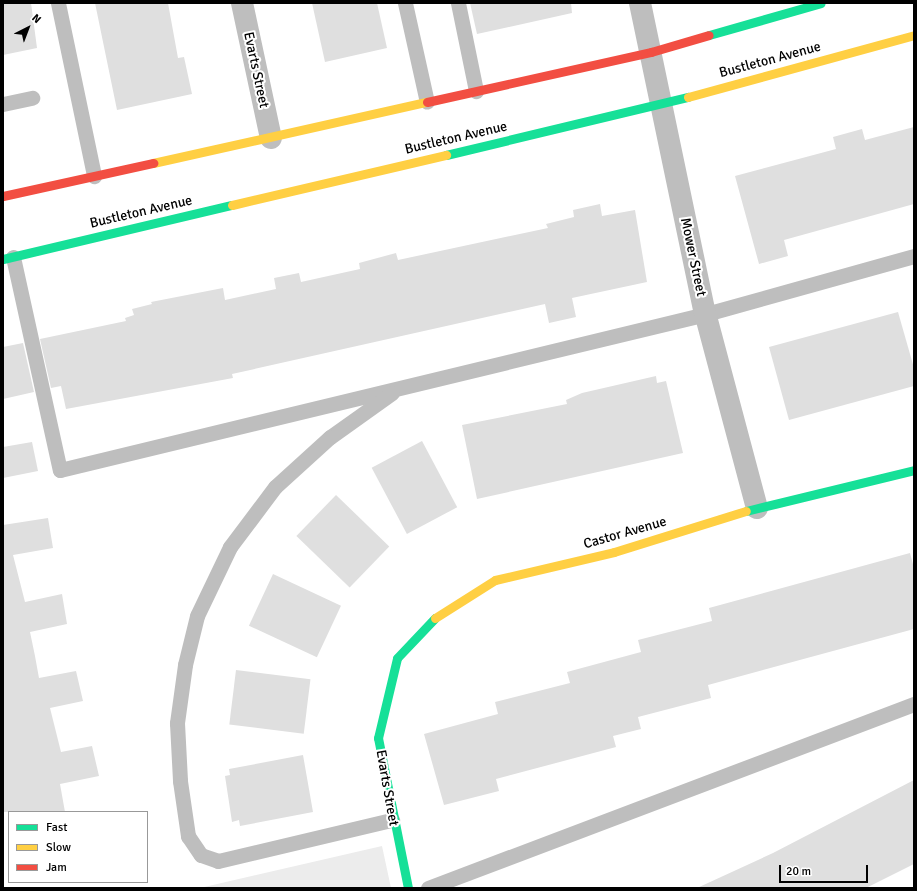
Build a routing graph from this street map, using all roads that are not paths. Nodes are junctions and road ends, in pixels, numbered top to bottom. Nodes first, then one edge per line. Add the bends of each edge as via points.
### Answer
1 (58, 3) edge
2 (242, 3) edge
3 (405, 3) edge
4 (458, 3) edge
5 (640, 3) edge
6 (821, 3) edge
7 (786, 7) edge
8 (914, 35) edge
9 (651, 52) junction
10 (476, 91) junction
11 (32, 98) dead end
12 (427, 102) junction
13 (3, 104) edge
14 (662, 104) junction
15 (271, 138) junction
16 (94, 176) junction
17 (3, 196) edge
18 (914, 256) edge
19 (8, 258) edge
20 (706, 314) junction
21 (397, 389) junction
22 (914, 470) edge
23 (757, 508) junction
24 (388, 687) joint
25 (914, 704) edge
26 (392, 820) junction
27 (408, 888) edge
28 (428, 888) edge

1 - 16 lane
2 - 15 street, Evarts Street
3 - 12 lane
4 - 10 lane
5 - 9 street, Mower Street
6 - 7 main road
7 - 9 main road
8 - 14 main road, Bustleton Avenue
9 - 10 main road
9 - 14 street, Mower Street
10 - 12 main road
11 - 13 lane
12 - 15 main road
14 - 19 main road, Bustleton Avenue
14 - 20 street, Mower Street
15 - 16 main road
16 - 17 main road
18 - 20 lane
19 - 21 lane via 60,470
20 - 21 lane
20 - 23 street, Mower Street
21 - 26 lane via 330,437 275,487 230,546 197,616 185,665 178,723 180,781 188,836 201,855 218,861
22 - 23 main road, Castor Avenue
23 - 24 main road, Castor Avenue via 614,552 495,580 433,620 397,658
24 - 26 main road, Evarts Street via 378,738
25 - 28 lane
26 - 27 main road, Evarts Street

